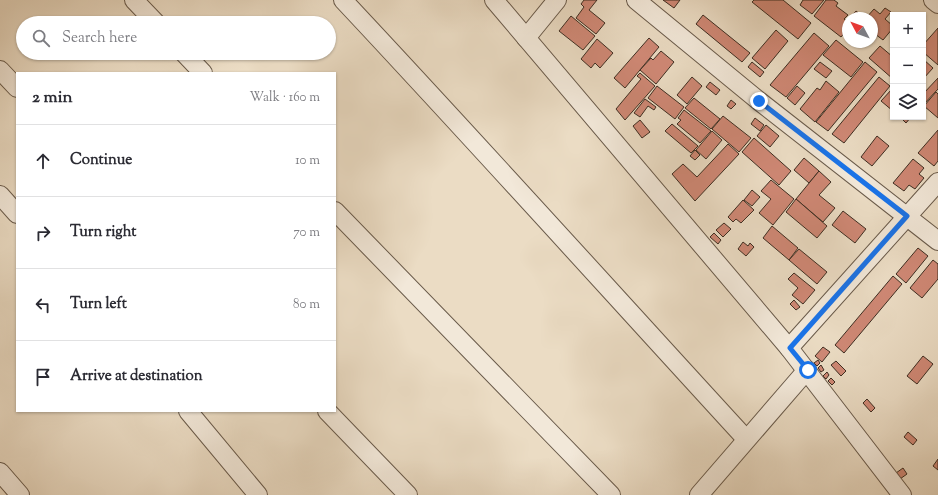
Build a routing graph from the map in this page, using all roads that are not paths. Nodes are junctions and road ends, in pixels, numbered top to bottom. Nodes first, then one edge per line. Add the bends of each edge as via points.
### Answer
1 (134, 0) edge
2 (343, 0) edge
3 (494, 0) edge
4 (557, 0) edge
5 (636, 0) edge
6 (933, 0) edge
7 (938, 4) edge
8 (149, 16) edge
9 (526, 38) junction
10 (191, 60) edge
11 (0, 70) edge
12 (203, 72) edge
13 (16, 87) edge
14 (938, 182) edge
15 (0, 195) edge
16 (16, 213) edge
17 (336, 213) edge
18 (907, 216) junction
19 (938, 241) edge
20 (790, 348) junction
21 (808, 370) junction
22 (189, 412) edge
23 (328, 412) edge
24 (746, 439) junction
25 (0, 472) edge
26 (20, 495) edge
27 (258, 495) edge
28 (408, 495) edge
29 (611, 495) edge
30 (698, 495) edge
31 (902, 495) edge

1 - 8 street
2 - 24 street
3 - 9 street
4 - 9 street
5 - 18 street via 759,101
6 - 7 street
9 - 20 street
10 - 12 street
11 - 13 street
14 - 18 street
15 - 16 street
17 - 29 street
18 - 19 street
18 - 20 street
20 - 21 street
21 - 24 street
21 - 31 street
22 - 27 street
23 - 28 street
24 - 30 street
25 - 26 street

